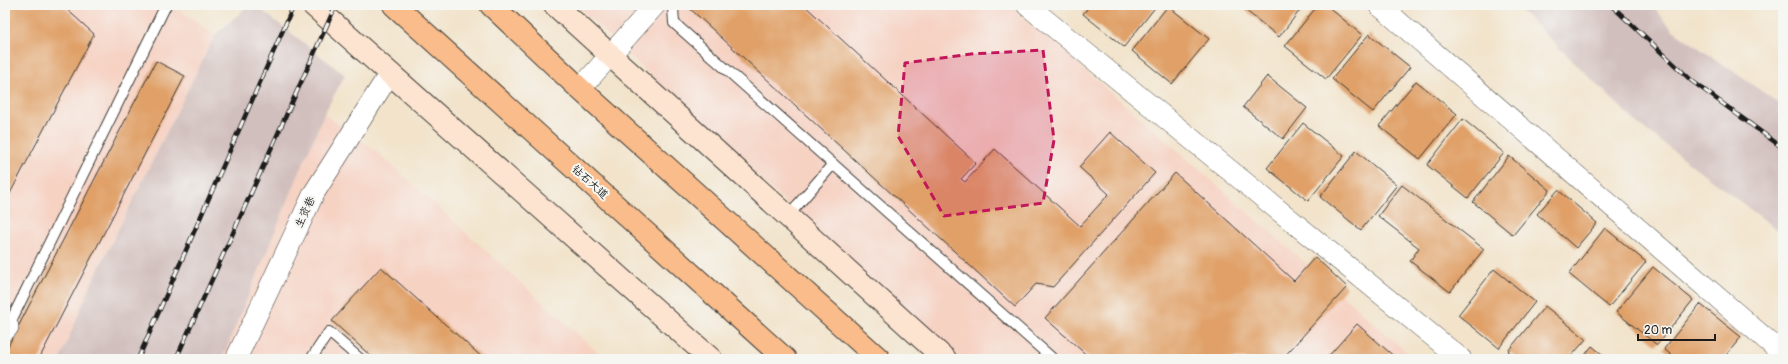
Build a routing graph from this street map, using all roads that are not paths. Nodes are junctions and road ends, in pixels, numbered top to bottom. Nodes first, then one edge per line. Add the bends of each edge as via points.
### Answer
1 (166, 5) edge
2 (313, 5) edge
3 (394, 5) edge
4 (491, 5) edge
5 (555, 5) edge
6 (1027, 5) edge
7 (1379, 5) edge
8 (664, 6) edge
9 (610, 54) junction
10 (390, 73) junction
11 (580, 89) junction
12 (833, 164) junction
13 (788, 216) junction
14 (6, 327) edge
15 (1783, 354) edge
16 (236, 359) edge
17 (311, 359) edge
18 (360, 359) edge
19 (711, 359) edge
20 (785, 359) edge
21 (879, 359) edge
22 (945, 359) edge
23 (1053, 359) edge
24 (1461, 359) edge

1 - 14 lane
2 - 10 street
3 - 20 highway, 钻石大道
4 - 11 highway
5 - 9 street
6 - 24 street
7 - 15 street
8 - 9 street
8 - 12 lane via 674,23
9 - 11 street
9 - 13 street
10 - 16 street, 生资巷 via 314,193
10 - 19 street
11 - 21 highway
12 - 13 lane
12 - 23 lane
13 - 22 street
17 - 18 lane via 329,332

